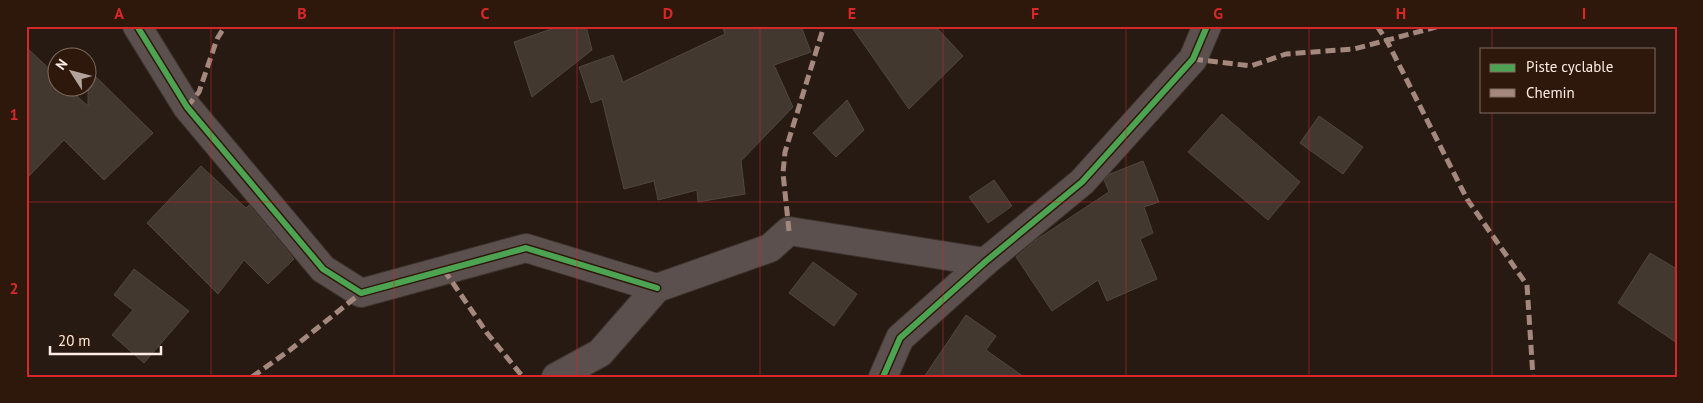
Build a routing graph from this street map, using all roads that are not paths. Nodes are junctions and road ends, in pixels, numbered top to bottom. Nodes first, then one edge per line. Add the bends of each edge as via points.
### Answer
1 (137, 26) edge
2 (1207, 26) edge
3 (985, 262) junction
4 (657, 288) junction
5 (556, 377) edge
6 (883, 377) edge

1 - 4 street via 187,107 310,254 323,269 361,293 526,248
2 - 3 street via 1193,59 1082,182
3 - 4 street via 790,231 770,248
3 - 6 street via 900,338
4 - 5 street via 600,354

